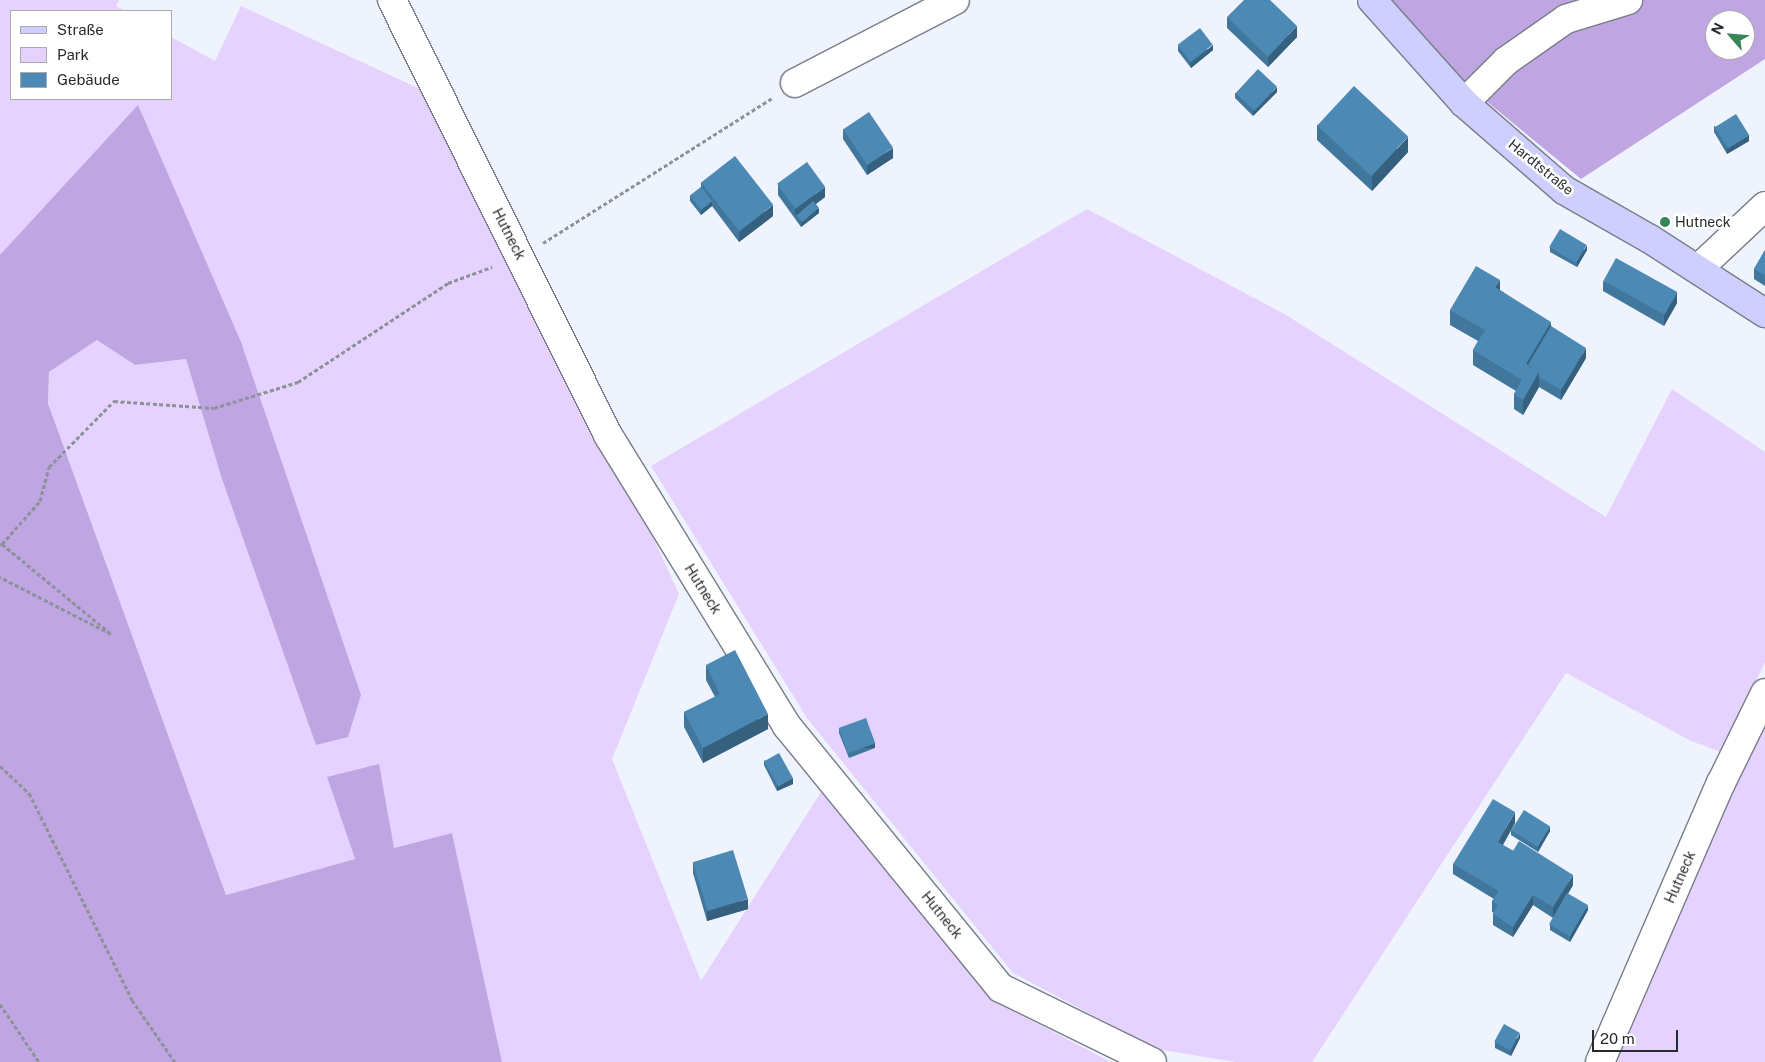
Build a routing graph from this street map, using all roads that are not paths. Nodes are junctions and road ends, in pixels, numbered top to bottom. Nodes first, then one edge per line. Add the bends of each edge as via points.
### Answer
1 (392, 0) edge
2 (955, 0) edge
3 (1372, 0) edge
4 (1628, 0) edge
5 (796, 83) road end
6 (1464, 103) junction
7 (1765, 206) edge
8 (1698, 269) junction
9 (1765, 313) edge
10 (1765, 693) edge
11 (1152, 1062) edge
12 (1600, 1062) edge

1 - 11 street, Hutneck via 608,435 787,726 1001,988
2 - 5 street
3 - 6 main road, Hardtstraße
4 - 6 street via 1566,19 1506,61
6 - 8 main road, Hardtstraße via 1564,190
7 - 8 street
8 - 9 main road, Hardtstraße
10 - 12 street, Hutneck via 1721,783

